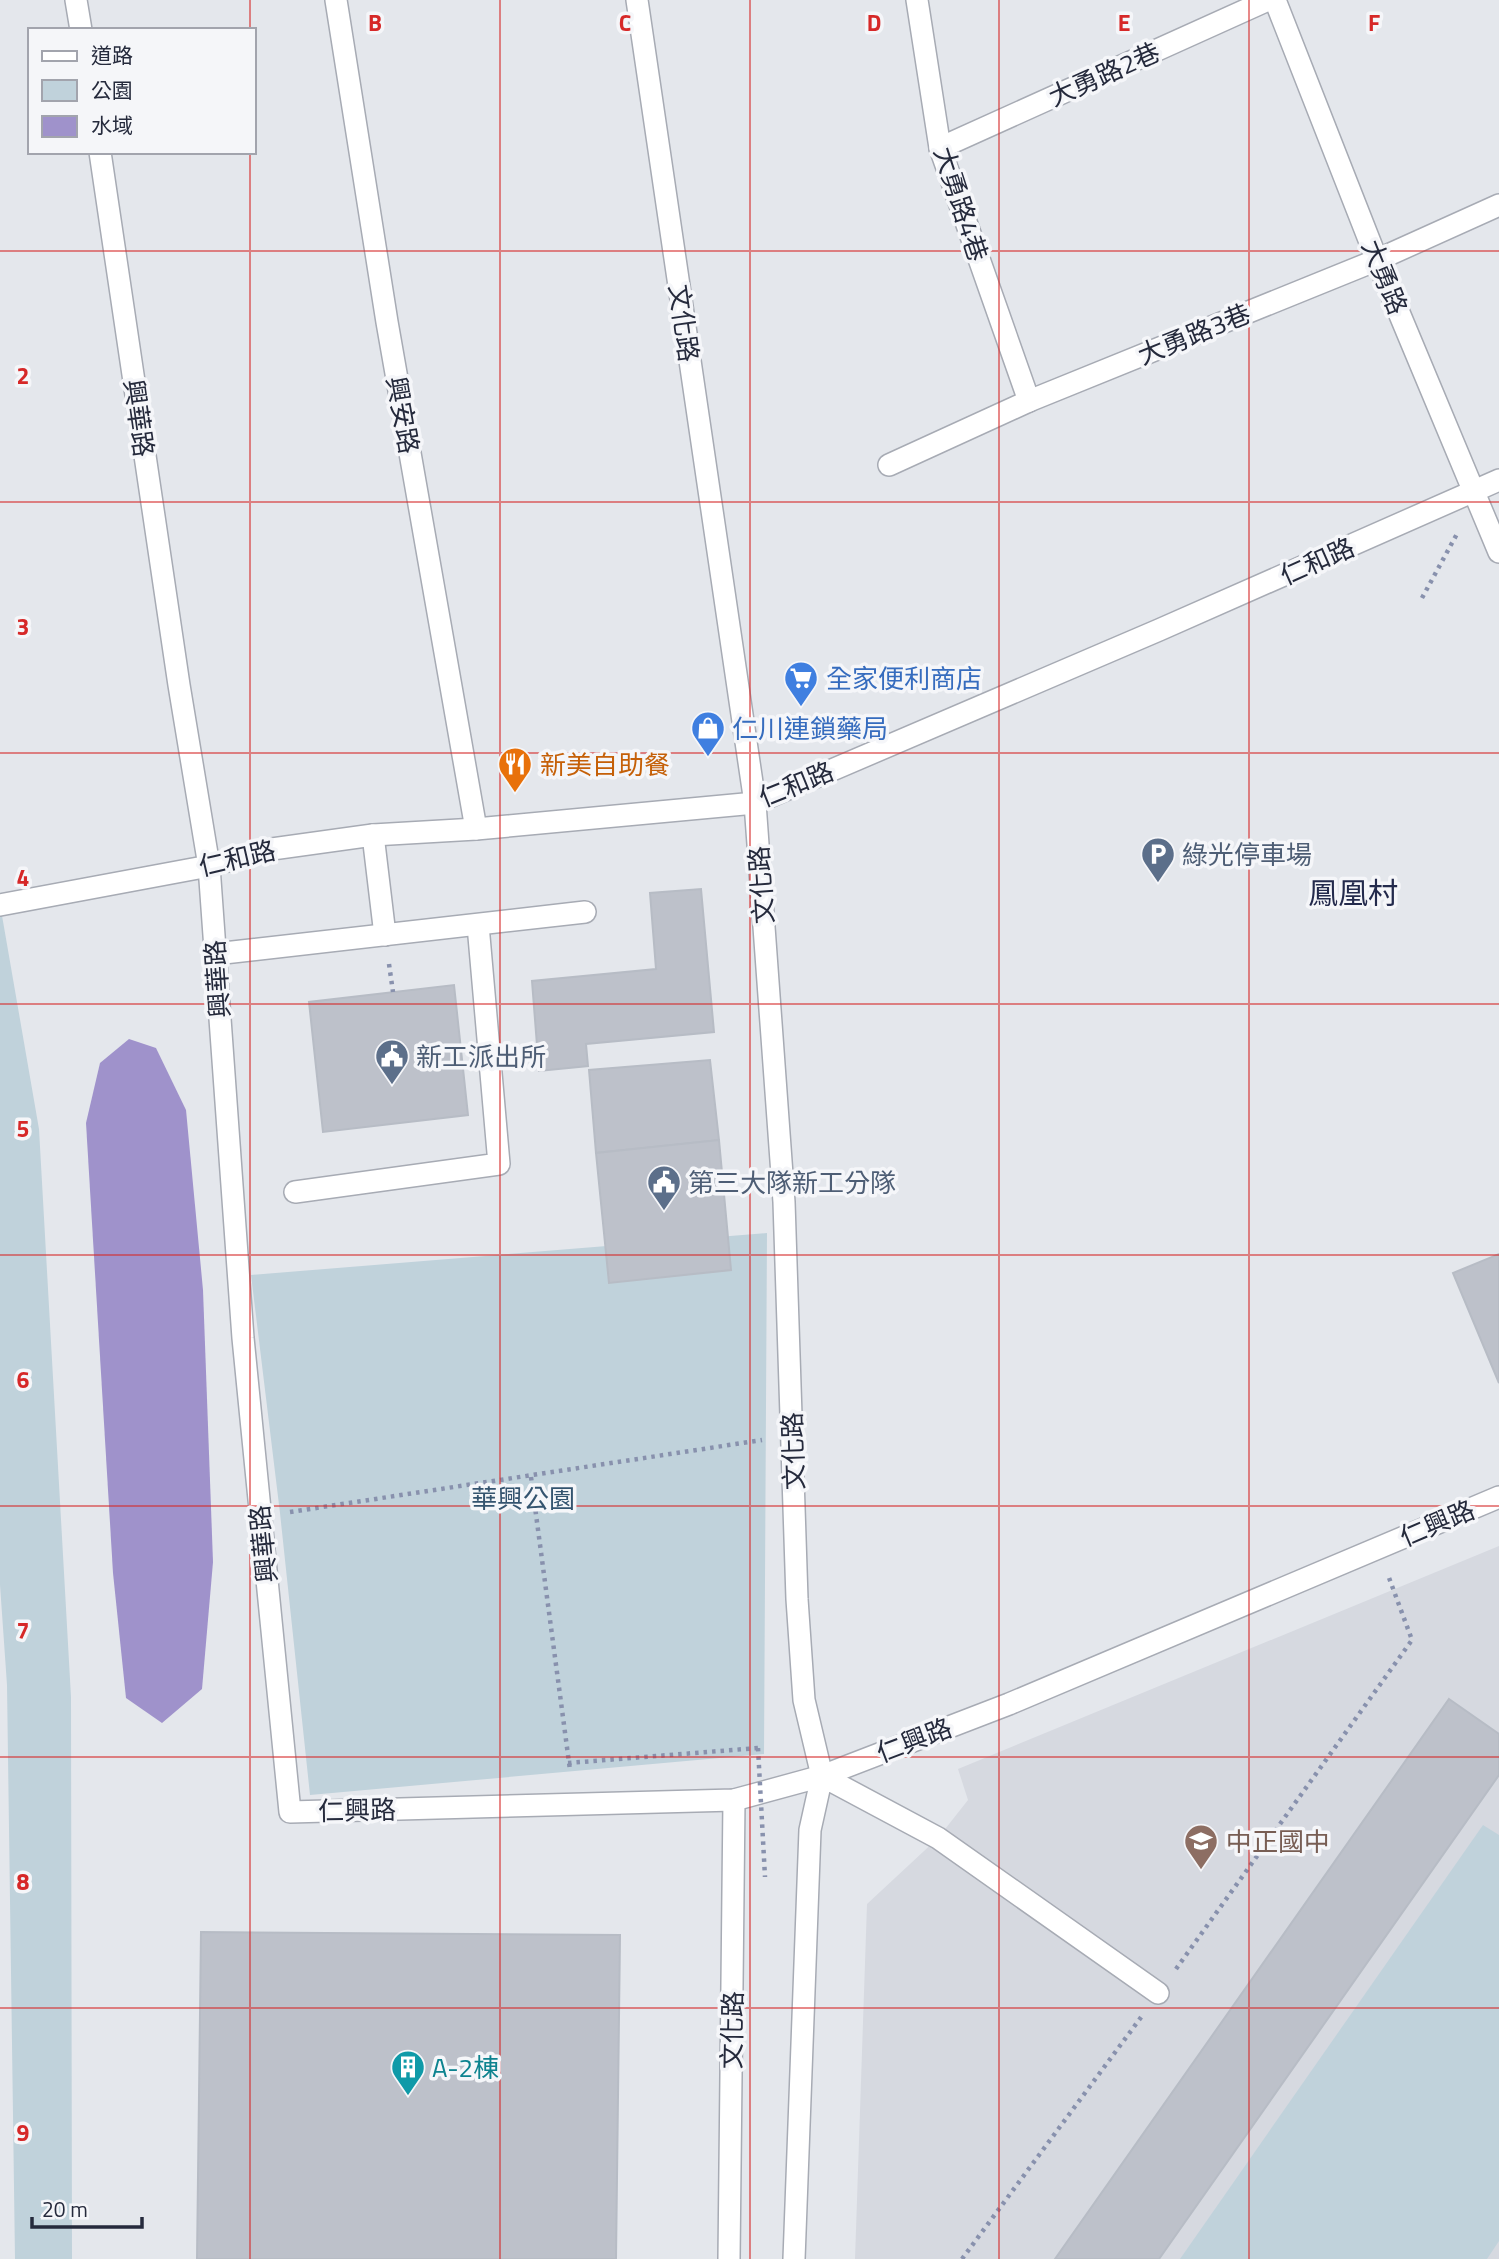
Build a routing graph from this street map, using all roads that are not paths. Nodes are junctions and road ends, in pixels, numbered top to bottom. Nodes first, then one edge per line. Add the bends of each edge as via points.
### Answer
1 (76, 0) edge
2 (336, 0) edge
3 (637, 0) edge
4 (917, 0) edge
5 (1268, 0) edge
6 (1275, 0) edge
7 (81, 28) edge
8 (940, 148) junction
9 (100, 154) edge
10 (1499, 205) edge
11 (1377, 260) junction
12 (1029, 401) junction
13 (889, 464) dead end
14 (1499, 480) edge
15 (1475, 491) junction
16 (1499, 552) edge
17 (755, 803) junction
18 (476, 829) junction
19 (373, 835) junction
20 (209, 866) junction
21 (0, 905) edge
22 (585, 912) dead end
23 (478, 925) junction
24 (385, 935) junction
25 (215, 954) junction
26 (295, 1192) dead end
27 (1499, 1497) edge
28 (822, 1776) junction
29 (734, 1800) junction
30 (290, 1812) joint
31 (1158, 1993) road end
32 (729, 2259) edge
33 (794, 2259) edge

1 - 7 street
2 - 18 street, 興安路
3 - 17 street, 文化路
4 - 8 street, 大勇路4巷
5 - 8 street, 大勇路2巷
6 - 11 street, 大勇路
8 - 12 street, 大勇路4巷
9 - 20 street, 興華路
10 - 11 street, 大勇路3巷
11 - 12 street, 大勇路3巷
11 - 15 street, 大勇路
12 - 13 street, 大勇路3巷
14 - 15 street, 仁和路
15 - 16 street, 大勇路
15 - 17 street, 仁和路
17 - 18 street, 仁和路
17 - 28 street, 文化路 via 784,1202 797,1599 804,1700
18 - 19 street, 仁和路
19 - 20 street, 仁和路 via 272,849
19 - 24 street
20 - 21 street, 仁和路
20 - 25 street, 興華路
22 - 23 street
23 - 24 street
23 - 26 street via 499,1164
24 - 25 street
25 - 30 street, 興華路 via 243,1338
27 - 28 street, 仁興路 via 1009,1704
28 - 29 street, 仁興路
28 - 31 street via 938,1838
28 - 33 street via 810,1830
29 - 30 street, 仁興路
29 - 32 street, 文化路

